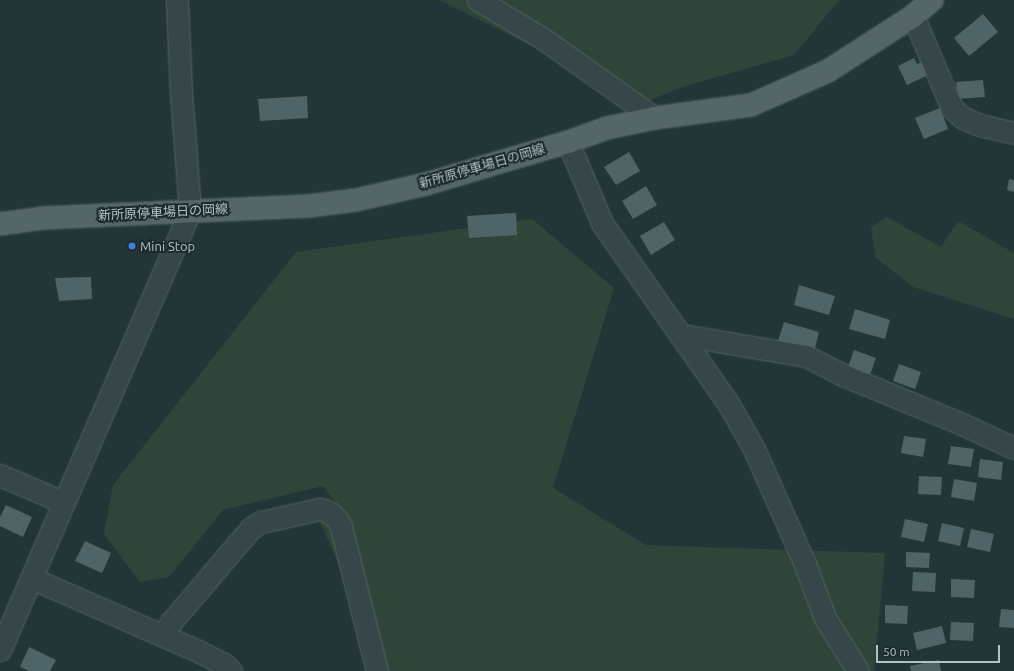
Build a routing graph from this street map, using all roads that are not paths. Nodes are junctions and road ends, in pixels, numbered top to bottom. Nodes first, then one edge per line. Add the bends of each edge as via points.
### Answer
1 (177, 0) edge
2 (478, 0) edge
3 (932, 0) edge
4 (913, 16) junction
5 (655, 118) junction
6 (1014, 133) edge
7 (568, 142) junction
8 (190, 210) junction
9 (0, 224) edge
10 (682, 335) junction
11 (1014, 448) edge
12 (0, 475) edge
13 (63, 502) junction
14 (31, 578) junction
15 (162, 635) junction
16 (0, 650) edge
17 (231, 671) edge
18 (377, 671) edge
19 (858, 671) edge

1 - 8 street
2 - 5 street via 542,38
3 - 4 main road, 新所原停車場日の岡線
4 - 5 main road, 新所原停車場日の岡線 via 828,71 751,105
4 - 6 street via 952,108 963,118 980,125
5 - 7 main road, 新所原停車場日の岡線 via 607,128
7 - 8 main road, 新所原停車場日の岡線 via 426,184 356,200 309,206
7 - 10 street via 602,223
8 - 9 main road, 新所原停車場日の岡線 via 43,218
8 - 13 street
10 - 11 street via 806,356 843,375
10 - 19 street via 728,403 754,450 805,564 825,618
12 - 13 street
13 - 14 street
14 - 15 street
14 - 16 street
15 - 17 street via 224,664
15 - 18 street via 251,528 261,522 320,509 329,512 342,527

